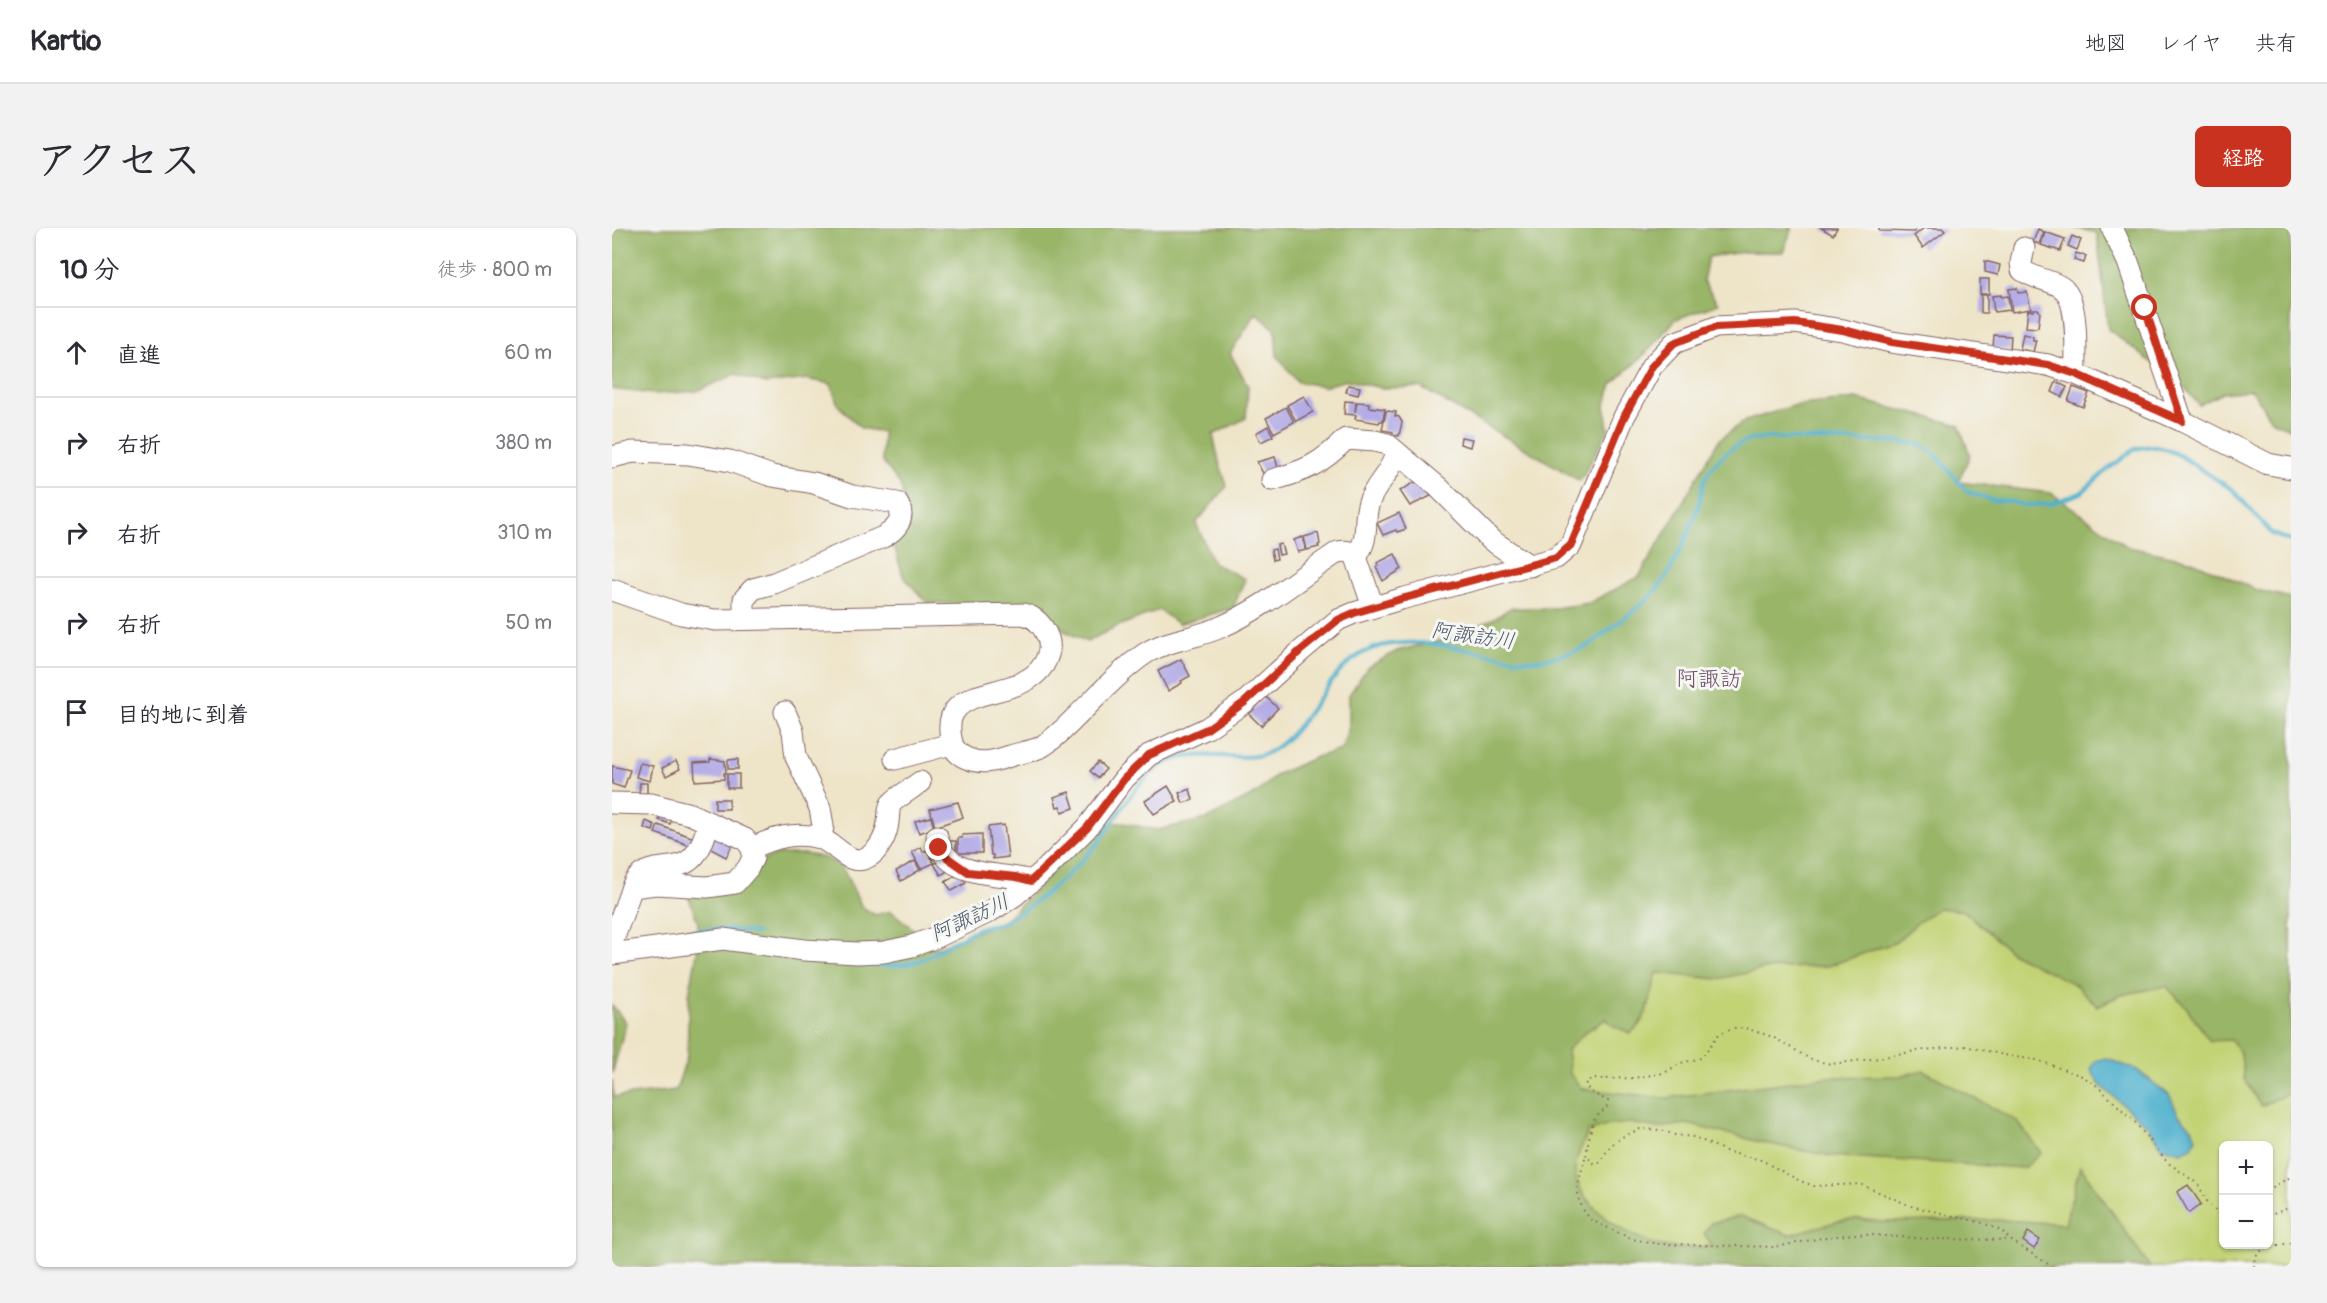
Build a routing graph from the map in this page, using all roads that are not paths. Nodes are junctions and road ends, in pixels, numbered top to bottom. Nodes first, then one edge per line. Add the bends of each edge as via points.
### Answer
1 (2112, 228) edge
2 (2024, 248) dead end
3 (2076, 374) junction
4 (2182, 421) junction
5 (1396, 453) junction
6 (612, 456) edge
7 (2291, 468) edge
8 (1272, 480) dead end
9 (1356, 557) junction
10 (1530, 566) junction
11 (612, 590) edge
12 (1373, 607) junction
13 (744, 618) junction
14 (785, 712) dead end
15 (951, 744) junction
16 (895, 759) dead end
17 (920, 782) dead end
18 (612, 803) edge
19 (709, 823) junction
20 (937, 836) dead end
21 (821, 838) junction
22 (752, 848) junction
23 (1031, 881) junction
24 (632, 887) junction
25 (612, 944) edge
26 (612, 954) edge

1 - 4 street via 2128,262
2 - 3 street via 2022,270 2064,288 2071,297
3 - 4 street
3 - 10 street via 2048,365 1795,323 1701,331 1674,343 1652,366 1624,417 1571,545 1556,558
4 - 7 street via 2268,464
5 - 8 street via 1387,444 1346,439 1329,457 1300,472
5 - 9 street via 1369,504 1364,546
5 - 10 street via 1438,487 1491,540
6 - 13 street via 644,452 730,461 772,476 897,503 900,507 899,523 883,537 753,589 744,599
9 - 12 street
9 - 15 street via 1346,550 1338,552 1252,612 1148,652 1040,747 981,763 957,754
10 - 12 street
11 - 13 street via 699,618
12 - 23 street via 1338,620 1245,702 1207,729 1149,755 1124,779 1087,828
13 - 15 street via 1023,614 1034,617 1049,640 1050,651 1040,670 1020,683 968,700 957,708 950,718
14 - 21 street via 794,731 796,757 820,808
15 - 16 street
17 - 21 street via 890,806 884,840 869,857 853,860
18 - 19 street via 668,807
19 - 22 street via 745,839
19 - 24 street via 694,857 685,863 647,871 636,878
20 - 23 street via 939,848 968,872
21 - 22 street via 792,835
22 - 24 street via 753,858 735,883
23 - 26 street via 1014,896 963,926 912,946 884,952 804,950 723,939
24 - 25 street

